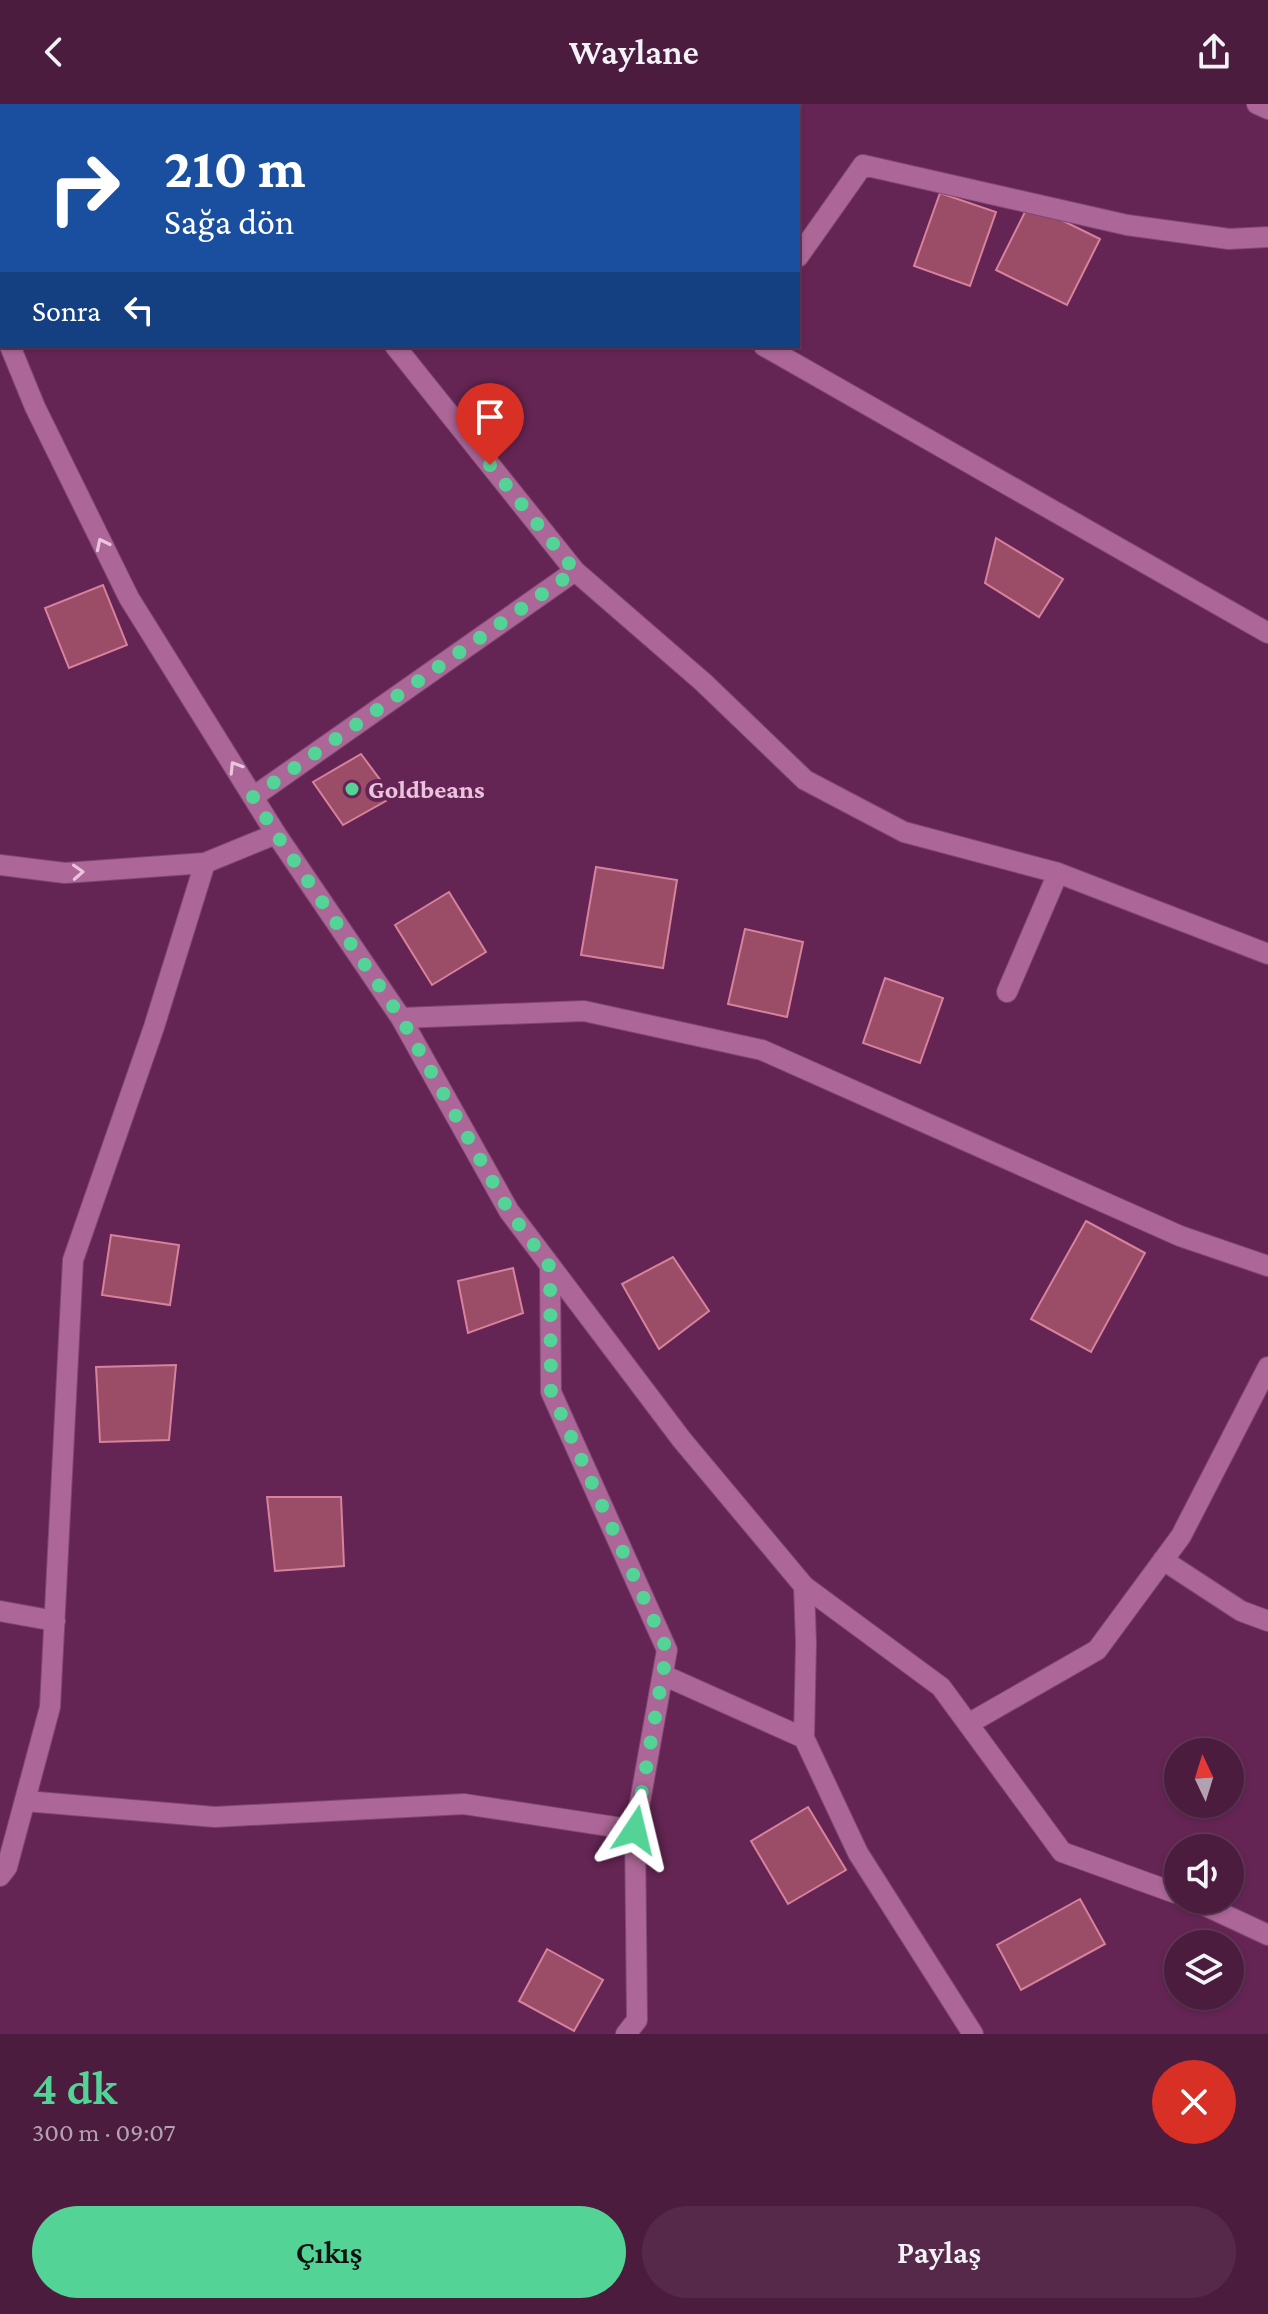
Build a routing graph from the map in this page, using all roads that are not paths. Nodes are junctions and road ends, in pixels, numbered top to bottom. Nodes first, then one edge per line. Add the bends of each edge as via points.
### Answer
1 (1257, 104) edge
2 (1268, 109) edge
3 (1268, 237) edge
4 (800, 254) edge
5 (11, 348) edge
6 (397, 348) edge
7 (768, 348) edge
8 (575, 571) junction
9 (1268, 633) edge
10 (253, 797) junction
11 (276, 834) junction
12 (205, 863) junction
13 (0, 865) edge
14 (1058, 873) junction
15 (1268, 954) edge
16 (1007, 992) dead end
17 (401, 1018) junction
18 (1268, 1266) edge
19 (550, 1267) junction
20 (1268, 1367) edge
21 (1163, 1560) junction
22 (804, 1586) junction
23 (0, 1611) edge
24 (55, 1621) junction
25 (1268, 1621) edge
26 (663, 1675) junction
27 (968, 1724) junction
28 (804, 1738) junction
29 (25, 1801) junction
30 (635, 1830) junction
31 (0, 1876) edge
32 (1164, 1889) edge
33 (1223, 1914) edge
34 (1268, 1935) edge
35 (626, 2034) edge
36 (973, 2034) edge

1 - 2 street
3 - 4 street via 1229,239 1127,225 863,165
10 -> 5 street via 129,598
6 - 8 street
7 - 9 street
8 - 10 street
8 - 14 street via 805,780 904,832
10 - 11 street
11 - 12 street
11 - 17 street
13 -> 12 street via 65,873
12 - 24 street via 73,1260
14 - 15 street
14 - 16 street
17 - 18 street via 584,1011 762,1050 1180,1236
17 - 19 street via 509,1211
19 - 22 street via 682,1440
19 - 26 street via 551,1392 667,1650
20 - 21 street via 1181,1536
21 - 25 street via 1241,1611
21 - 27 street via 1097,1650
22 - 27 street via 941,1687
22 - 28 street
23 - 24 street
24 - 29 street via 50,1707
26 - 28 street
26 - 30 street
27 - 32 street via 1062,1852
28 - 36 street via 858,1853
29 - 30 street via 215,1817 464,1804
29 - 31 street
30 - 35 street via 637,2020
33 - 34 street

